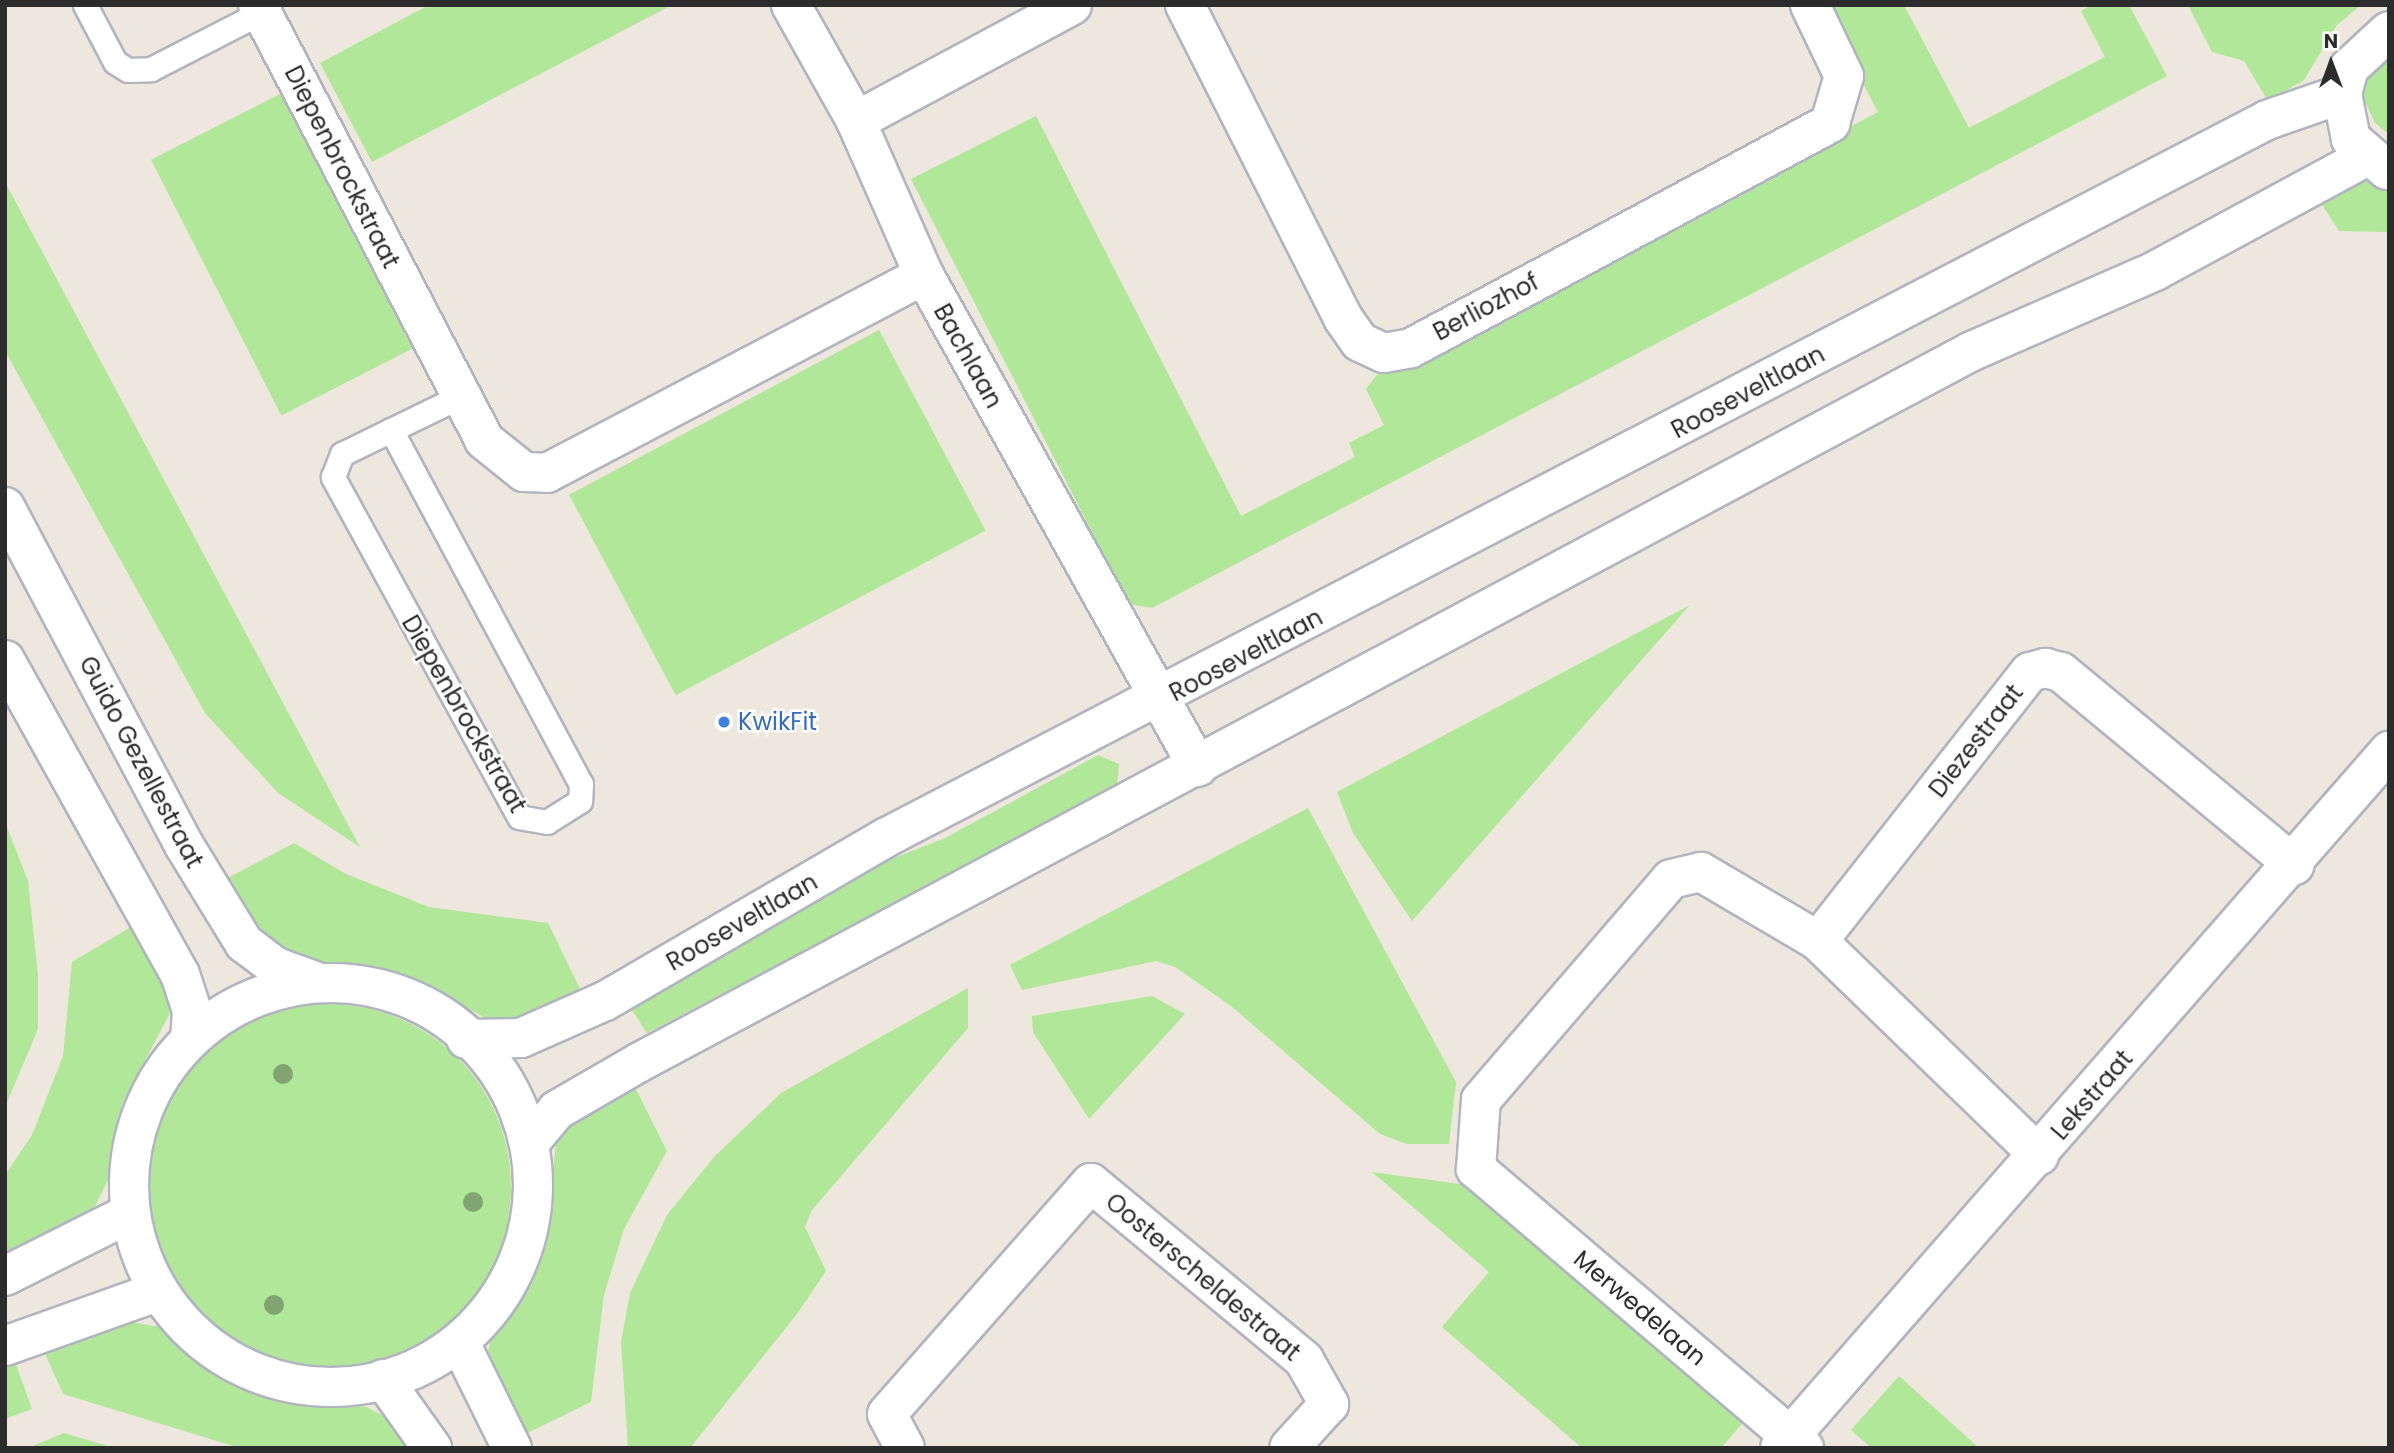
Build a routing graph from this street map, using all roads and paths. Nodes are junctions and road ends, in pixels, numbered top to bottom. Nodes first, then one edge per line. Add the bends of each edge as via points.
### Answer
1 (85, 5) edge
2 (791, 5) edge
3 (1072, 5) edge
4 (1185, 5) edge
5 (1810, 5) edge
6 (260, 8) edge
7 (2389, 31) edge
8 (2342, 94) junction
9 (856, 121) junction
10 (2377, 164) edge
11 (924, 275) junction
12 (461, 396) junction
13 (391, 430) junction
14 (5, 507) edge
15 (5, 660) edge
16 (1160, 700) junction
17 (2389, 751) edge
18 (1198, 767) junction
19 (2294, 865) junction
20 (1818, 941) junction
21 (315, 981) junction
22 (466, 1039) junction
23 (190, 1040) junction
24 (531, 1141) junction
25 (2039, 1155) junction
26 (127, 1215) junction
27 (5, 1276) edge
28 (154, 1293) junction
29 (461, 1345) junction
30 (5, 1346) edge
31 (383, 1379) junction
32 (1792, 1444) edge
33 (432, 1448) edge
34 (512, 1448) edge
35 (905, 1448) edge
36 (1289, 1448) edge

1 - 6 lane, Diepenbrockstraat via 116,62 128,70 151,69
2 - 9 main road, Bachlaan
3 - 9 main road
4 - 5 main road, Berliozhof via 1343,318 1360,342 1384,354 1410,348 1829,124 1844,76
6 - 12 main road, Diepenbrockstraat
7 - 8 main road via 2365,47
8 - 10 main road via 2347,129
8 - 16 main road, Rooseveltlaan via 2267,120
9 - 11 main road, Bachlaan
10 - 18 main road via 2155,271 1970,352
11 - 12 main road, Diepenbrockstraat via 547,473 524,472 505,461 484,440
11 - 16 main road, Bachlaan
12 - 13 lane, Diepenbrockstraat
13 - 13 lane, Diepenbrockstraat via 342,454 333,477 519,817 547,822 580,801 581,785
14 - 21 main road, Guido Gezellestraat via 184,845 244,943 276,967
15 - 23 main road via 180,974 192,1011
16 - 18 main road, Rooseveltlaan
16 - 22 main road, Rooseveltlaan via 885,838 606,1001 521,1038
17 - 19 main road, Lekstraat
18 - 24 main road via 638,1063 556,1110
19 - 20 main road, Diezestraat via 2061,672 2045,668 2030,672
19 - 25 main road, Lekstraat
20 - 25 main road
20 - 32 main road, Merwedelaan via 1701,872 1671,879 1481,1100 1476,1169
21 - 22 main road via 363,983 411,996
21 - 23 main road via 264,990
22 - 24 main road via 499,1072
23 - 26 main road via 159,1077 135,1133
24 - 29 main road via 534,1184 525,1244 502,1296
25 - 32 main road, Lekstraat
26 - 27 main road
26 - 28 main road
28 - 30 main road
28 - 31 main road via 246,1367 350,1387
29 - 31 main road via 441,1360
29 - 34 main road
31 - 33 main road
35 - 36 main road, Oosterscheldestraat via 887,1414 1091,1183 1304,1360 1329,1404

